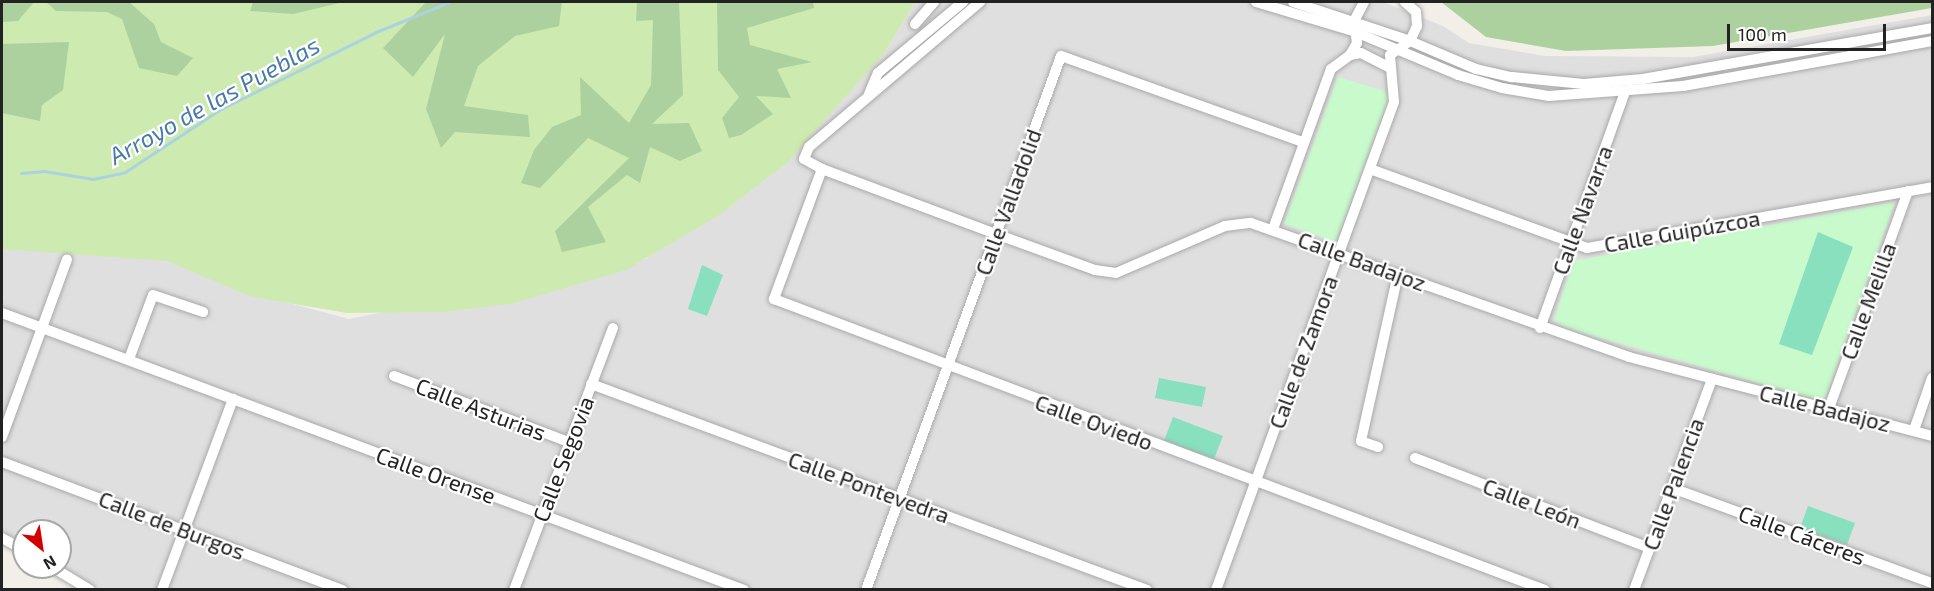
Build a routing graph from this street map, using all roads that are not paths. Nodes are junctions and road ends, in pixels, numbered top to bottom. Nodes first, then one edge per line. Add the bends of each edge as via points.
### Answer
1 (934, 2) edge
2 (963, 2) edge
3 (980, 2) edge
4 (1256, 2) edge
5 (1293, 2) edge
6 (1364, 2) edge
7 (1405, 2) edge
8 (915, 24) dead end
9 (1354, 26) junction
10 (1932, 28) edge
11 (1410, 40) junction
12 (1932, 41) edge
13 (1399, 48) junction
14 (1350, 55) junction
15 (1390, 68) junction
16 (1625, 92) junction
17 (869, 94) junction
18 (1303, 142) junction
19 (822, 169) junction
20 (1370, 169) junction
21 (1932, 187) edge
22 (1908, 191) junction
23 (1273, 229) junction
24 (996, 234) junction
25 (1570, 242) junction
26 (1340, 254) junction
27 (67, 259) dead end
28 (1398, 274) junction
29 (203, 312) dead end
30 (2, 313) edge
31 (42, 328) junction
32 (613, 328) dead end
33 (1540, 328) junction
34 (129, 359) junction
35 (947, 367) junction
36 (394, 376) dead end
37 (1932, 378) edge
38 (1712, 379) junction
39 (591, 384) junction
40 (234, 399) junction
41 (1828, 411) junction
42 (1914, 430) junction
43 (1932, 436) edge
44 (2, 437) edge
45 (569, 442) junction
46 (1378, 447) dead end
47 (1415, 458) dead end
48 (2, 462) edge
49 (1255, 483) junction
50 (1672, 488) junction
51 (900, 498) junction
52 (543, 514) junction
53 (185, 530) junction
54 (1649, 548) junction
55 (72, 579) edge
56 (1932, 583) edge
57 (90, 590) edge
58 (162, 590) edge
59 (343, 590) edge
60 (514, 590) edge
61 (744, 590) edge
62 (866, 590) edge
63 (1147, 590) edge
64 (1216, 590) edge
65 (1545, 590) edge
66 (1634, 590) edge

1 - 8 street
2 - 17 street via 878,73
3 - 17 street
4 - 9 street
5 - 9 street
6 - 9 street
7 - 11 street via 1417,20
9 - 11 street
9 - 13 street
9 - 14 street via 1357,43
10 - 11 street via 1643,79 1584,84 1476,69
11 - 13 street
12 - 16 street via 1683,86
13 - 15 street via 1390,55
13 - 16 street via 1458,75 1502,88 1549,96
14 - 15 street via 1368,54
14 - 18 street via 1328,74
15 - 20 street, Calle de Zamora via 1395,79 1394,102
16 - 25 street, Calle Navarra
17 - 19 street, Calle Badajoz via 809,147 803,157
18 - 23 street
18 - 24 street, Calle Valladolid via 1061,56
19 - 24 street, Calle Badajoz
19 - 35 street, Calle Oviedo via 774,300
20 - 25 street, Calle Guipúzcoa
20 - 26 street, Calle de Zamora
21 - 22 street, Calle Guipúzcoa
22 - 25 street, Calle Guipúzcoa via 1587,248
22 - 41 street, Calle Melilla
23 - 24 street, Calle Badajoz via 1251,223 1225,226 1116,273 1095,270
23 - 26 street, Calle Badajoz
24 - 35 street, Calle Valladolid
25 - 33 street, Calle Navarra
26 - 28 street, Calle Badajoz
26 - 49 street, Calle de Zamora
27 - 31 street
28 - 33 street, Calle Badajoz
28 - 46 street via 1361,441
29 - 34 street via 153,295
30 - 31 street, Calle Orense
31 - 34 street, Calle Orense
31 - 44 street
32 - 39 street, Calle Segovia
33 - 38 street, Calle Badajoz
34 - 40 street, Calle Orense
35 - 49 street, Calle Oviedo
35 - 51 street, Calle Valladolid
36 - 45 street, Calle Asturias
37 - 42 street
38 - 41 street, Calle Badajoz
38 - 50 street, Calle Palencia
39 - 45 street, Calle Segovia
39 - 51 street, Calle Pontevedra
40 - 52 street, Calle Orense
40 - 53 street
41 - 42 street, Calle Badajoz
42 - 43 street, Calle Badajoz
45 - 52 street, Calle Segovia
47 - 54 street, Calle León
48 - 53 street, Calle de Burgos
49 - 64 street, Calle de Zamora
49 - 65 street, Calle Oviedo
50 - 54 street, Calle Palencia
50 - 56 street, Calle Cáceres
51 - 62 street, Calle Valladolid
51 - 63 street, Calle Pontevedra
52 - 60 street, Calle Segovia
52 - 61 street, Calle Orense
53 - 58 street
53 - 59 street, Calle de Burgos
54 - 66 street, Calle Palencia
55 - 57 street

